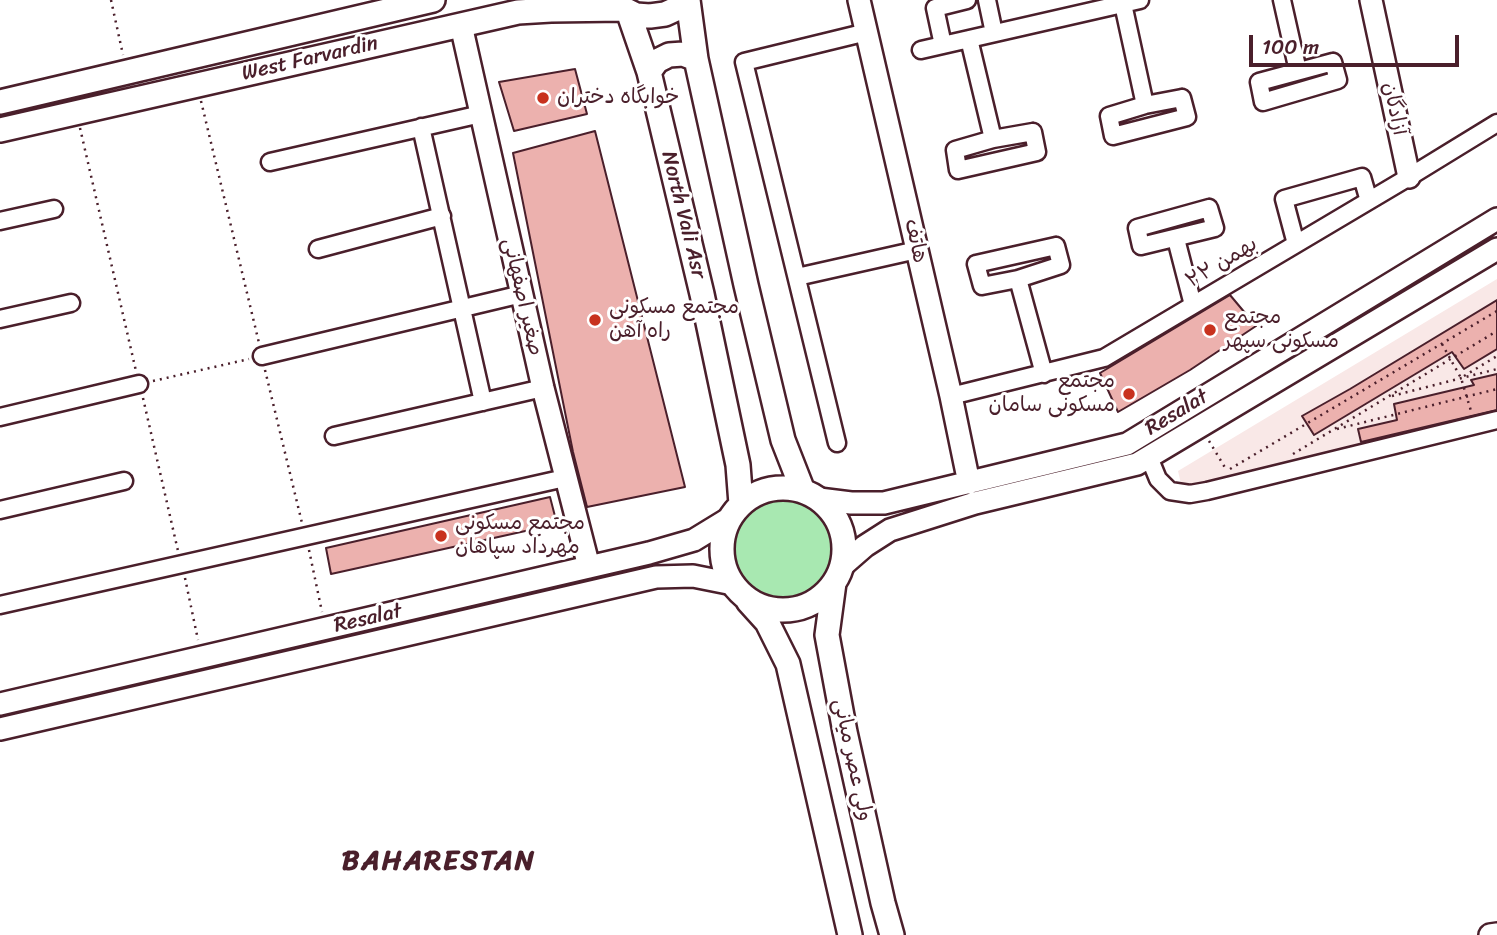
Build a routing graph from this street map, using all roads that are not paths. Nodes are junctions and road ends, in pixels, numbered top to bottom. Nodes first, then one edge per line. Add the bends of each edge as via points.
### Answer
1 (433, 0) edge
2 (687, 0) edge
3 (859, 0) edge
4 (967, 0) edge
5 (987, 0) edge
6 (1140, 0) edge
7 (1282, 0) edge
8 (1371, 0) edge
9 (1101, 4) edge
10 (1123, 4) junction
11 (557, 5) edge
12 (621, 7) edge
13 (461, 25) junction
14 (867, 32) junction
15 (995, 33) junction
16 (970, 38) junction
17 (943, 45) junction
18 (921, 50) dead end
19 (696, 59) junction
20 (1298, 71) dead end
21 (131, 72) junction
22 (649, 72) junction
23 (143, 96) junction
24 (0, 102) edge
25 (1145, 105) dead end
26 (481, 114) junction
27 (1497, 123) edge
28 (421, 127) junction
29 (0, 130) edge
30 (993, 139) junction
31 (270, 162) dead end
32 (1409, 177) junction
33 (1368, 201) junction
34 (54, 209) dead end
35 (442, 216) junction
36 (1497, 219) edge
37 (0, 221) edge
38 (1176, 239) dead end
39 (1296, 244) junction
40 (318, 249) dead end
41 (1497, 249) edge
42 (917, 250) junction
43 (797, 277) junction
44 (1018, 279) junction
45 (522, 294) junction
46 (71, 303) dead end
47 (1193, 305) junction
48 (462, 308) junction
49 (0, 319) edge
50 (262, 356) road end
51 (1044, 374) junction
52 (139, 384) road end
53 (543, 388) junction
54 (951, 396) junction
55 (483, 402) junction
56 (0, 417) edge
57 (1497, 420) edge
58 (334, 436) dead end
59 (837, 443) dead end
60 (1149, 457) junction
61 (565, 478) junction
62 (124, 481) dead end
63 (969, 483) junction
64 (811, 495) junction
65 (0, 510) edge
66 (736, 511) junction
67 (589, 568) junction
68 (838, 574) junction
69 (738, 590) junction
70 (0, 605) edge
71 (0, 704) edge
72 (0, 729) edge
73 (1497, 933) edge
74 (850, 935) edge
75 (892, 935) edge
76 (1490, 935) edge

1 - 21 main road, West Farvardin
2 - 12 main road, West Farvardin via 678,8 650,16
2 - 19 main road
3 - 14 street, هاتف
4 - 17 street via 934,8
5 - 15 street
6 - 10 street
7 - 20 street
8 - 32 street, آزادگان
9 - 10 street
9 - 15 street
10 - 25 street
11 - 12 main road, West Farvardin
11 - 13 main road, West Farvardin
12 - 22 main road, North Vali Asr
13 - 23 main road, West Farvardin
13 - 26 street, صغیر اصفهانی
14 - 42 street, هاتف
14 - 43 street via 744,62
15 - 16 street
16 - 17 street
16 - 30 street
17 - 18 street
19 - 22 main road via 669,55
19 - 64 main road via 783,440
21 - 23 main road
21 - 24 main road, West Farvardin
22 - 66 main road, North Vali Asr via 738,466
23 - 29 main road, West Farvardin
26 - 28 street
26 - 45 street, صغیر اصفهانی
27 - 32 street, ۲۲ بهمن
28 - 31 street
28 - 35 street
30 - 30 street via 1033,132 1037,152 958,170 954,150
32 - 33 street, ۲۲ بهمن
33 - 39 street, ۲۲ بهمن
33 - 39 street via 1362,177 1284,199
34 - 37 street
35 - 40 street
35 - 48 street
36 - 63 street, Resalat via 1127,444
38 - 47 street
39 - 47 street, ۲۲ بهمن
41 - 60 street, Resalat
42 - 43 street
42 - 54 street, هاتف
43 - 59 street
44 - 44 street via 1061,265 1056,246 976,264 982,286
44 - 51 street
45 - 48 street
45 - 53 street, صغیر اصفهانی
46 - 49 street
47 - 51 street, ۲۲ بهمن via 1104,358
48 - 50 street
48 - 55 street
51 - 54 street, ۲۲ بهمن
52 - 56 street
53 - 55 street
53 - 61 street, صغیر اصفهانی
54 - 63 street, هاتف
55 - 58 street
57 - 60 street via 1190,494 1170,491 1158,479
60 - 68 street, Resalat via 890,530 865,545
61 - 67 street, صغیر اصفهانی
61 - 70 street
62 - 65 street
63 - 64 street, Resalat via 884,503 851,503
64 - 66 main road via 782,488 760,492
64 - 68 main road via 832,512 841,528 845,547
66 - 67 street, Resalat via 694,540
66 - 69 main road via 724,534 722,551 725,568
67 - 71 street, Resalat
68 - 69 main road via 820,597 802,607 762,606
68 - 75 main road, ولی عصر میانی via 827,635
69 - 72 street, Resalat via 694,576 656,577
69 - 74 main road, ولی عصر میانی via 767,622 788,664
73 - 76 street

